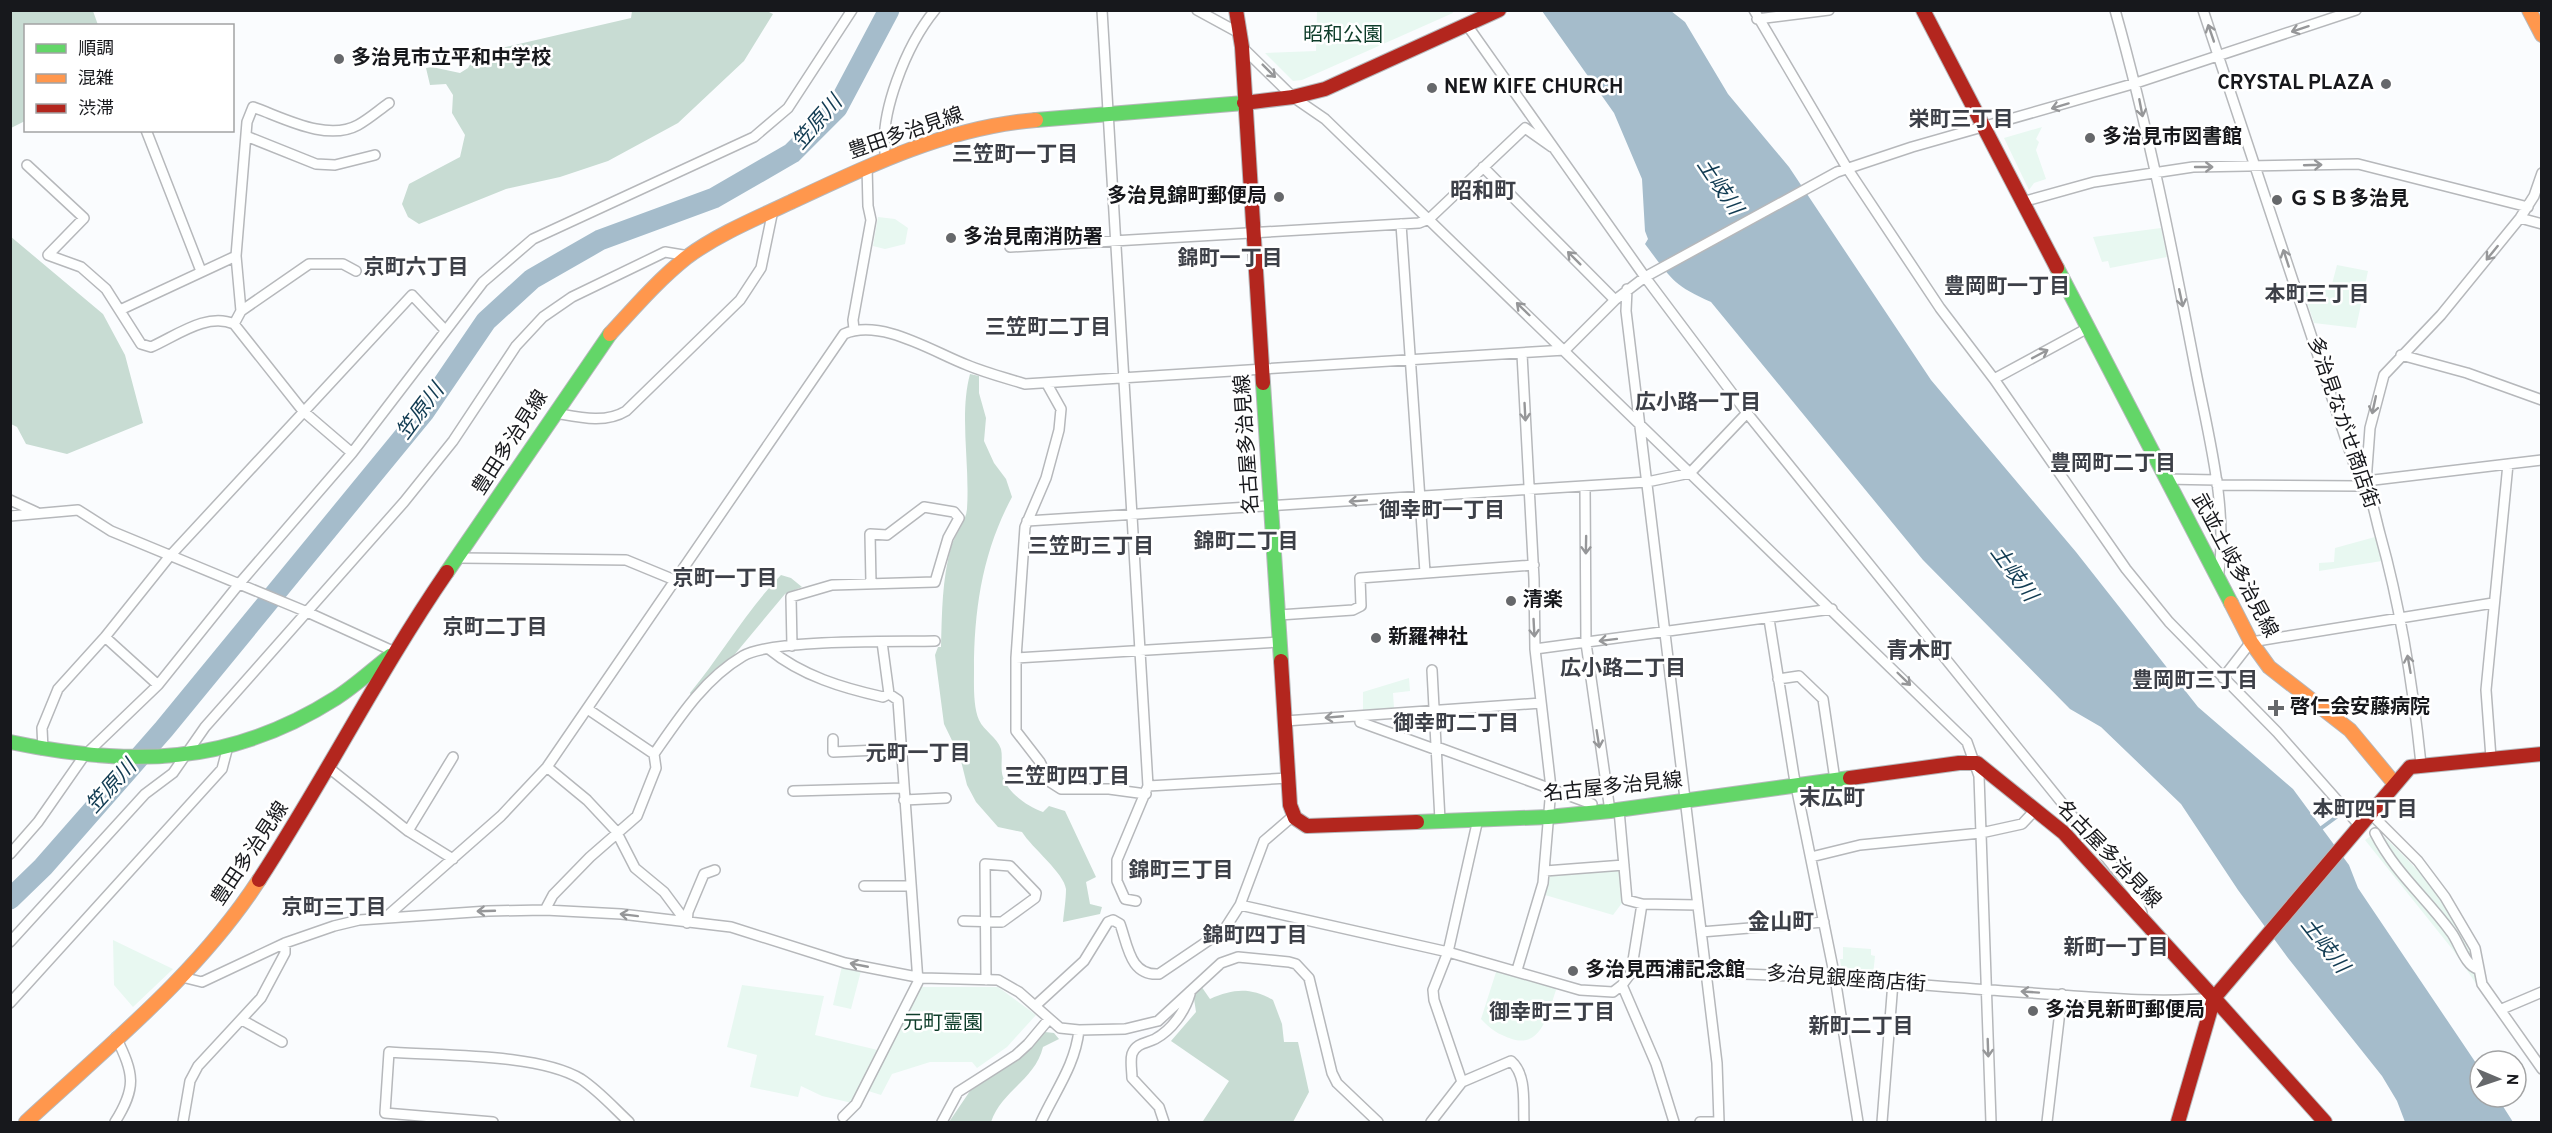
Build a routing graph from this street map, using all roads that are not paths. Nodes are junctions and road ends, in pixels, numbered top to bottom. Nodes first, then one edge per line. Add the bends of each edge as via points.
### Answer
1 (852, 10) edge
2 (935, 10) edge
3 (1102, 10) edge
4 (1197, 10) edge
5 (1236, 10) edge
6 (1499, 10) edge
7 (1829, 10) edge
8 (1923, 10) edge
9 (2115, 10) edge
10 (2203, 10) edge
11 (2356, 10) edge
12 (2529, 10) edge
13 (1756, 15) edge
14 (1472, 23) junction
15 (2541, 35) edge
16 (1241, 40) junction
17 (2219, 55) junction
18 (2136, 83) junction
19 (1293, 97) junction
20 (389, 103) dead end
21 (1244, 103) junction
22 (1108, 112) junction
23 (1983, 129) junction
24 (147, 132) edge
25 (246, 136) junction
26 (1558, 150) junction
27 (375, 155) dead end
28 (886, 159) junction
29 (27, 165) dead end
30 (867, 166) junction
31 (2255, 166) junction
32 (1483, 167) junction
33 (1847, 168) junction
34 (2154, 173) junction
35 (2541, 173) edge
36 (2022, 202) junction
37 (2528, 207) junction
38 (773, 210) junction
39 (2520, 218) junction
40 (1429, 219) junction
41 (1401, 224) junction
42 (2541, 224) edge
43 (1254, 232) junction
44 (1116, 239) junction
45 (1010, 247) dead end
46 (236, 256) junction
47 (689, 256) junction
48 (201, 271) junction
49 (356, 271) dead end
50 (1644, 276) junction
51 (1628, 289) junction
52 (1615, 300) junction
53 (120, 310) junction
54 (241, 311) junction
55 (234, 324) junction
56 (2086, 329) junction
57 (445, 330) junction
58 (854, 330) junction
59 (1565, 350) junction
60 (1522, 354) junction
61 (2401, 355) junction
62 (1411, 361) junction
63 (1262, 370) junction
64 (1124, 377) junction
65 (1994, 379) junction
66 (1047, 384) junction
67 (2541, 400) edge
68 (303, 411) junction
69 (555, 413) junction
70 (1747, 413) junction
71 (1640, 424) junction
72 (352, 453) junction
73 (2541, 460) edge
74 (2508, 464) junction
75 (1690, 473) junction
76 (2165, 478) junction
77 (1647, 482) junction
78 (2366, 482) junction
79 (2217, 483) junction
80 (1585, 486) junction
81 (1530, 490) junction
82 (1420, 497) junction
83 (10, 500) edge
84 (1272, 507) junction
85 (36, 512) junction
86 (1132, 515) junction
87 (10, 516) edge
88 (1027, 520) junction
89 (169, 557) junction
90 (458, 558) junction
91 (1534, 565) junction
92 (1425, 572) junction
93 (677, 580) junction
94 (2218, 581) junction
95 (871, 583) junction
96 (239, 584) junction
97 (2493, 603) junction
98 (1832, 609) junction
99 (307, 612) junction
100 (1279, 615) junction
101 (2400, 617) junction
102 (1769, 619) junction
103 (1666, 633) junction
104 (105, 638) junction
105 (935, 641) dead end
106 (882, 642) junction
107 (1280, 642) junction
108 (2251, 642) junction
109 (1586, 643) junction
110 (792, 646) junction
111 (769, 649) junction
112 (1535, 649) junction
113 (1140, 650) junction
114 (395, 652) junction
115 (1016, 658) junction
116 (1432, 670) dead end
117 (2223, 678) junction
118 (1778, 679) junction
119 (158, 685) junction
120 (889, 694) junction
121 (1541, 703) junction
122 (589, 710) junction
123 (1435, 711) junction
124 (1285, 721) junction
125 (1360, 722) dead end
126 (833, 739) dead end
127 (10, 742) edge
128 (901, 749) junction
129 (1437, 749) junction
130 (43, 750) junction
131 (227, 750) junction
132 (654, 754) junction
133 (2541, 754) edge
134 (84, 756) junction
135 (453, 757) dead end
136 (185, 758) junction
137 (2491, 758) junction
138 (1977, 763) junction
139 (2421, 764) junction
140 (547, 767) junction
141 (329, 768) junction
142 (1288, 778) junction
143 (1835, 780) junction
144 (2394, 783) junction
145 (1797, 786) junction
146 (903, 788) junction
147 (1551, 788) junction
148 (1147, 790) junction
149 (793, 791) dead end
150 (946, 798) dead end
151 (904, 800) junction
152 (1686, 800) junction
153 (1592, 804) dead end
154 (2036, 809) junction
155 (1615, 810) junction
156 (2370, 813) junction
157 (1293, 816) junction
158 (1548, 817) junction
159 (1478, 819) junction
160 (1440, 820) junction
161 (2359, 825) junction
162 (408, 831) junction
163 (616, 831) junction
164 (1981, 833) junction
165 (2375, 833) dead end
166 (10, 854) edge
167 (1811, 856) junction
168 (453, 859) junction
169 (1624, 865) junction
170 (715, 870) dead end
171 (1545, 872) junction
172 (864, 886) dead end
173 (909, 886) junction
174 (1136, 901) dead end
175 (1642, 904) junction
176 (1240, 905) junction
177 (1698, 905) junction
178 (545, 910) junction
179 (385, 918) junction
180 (2143, 918) junction
181 (963, 921) dead end
182 (986, 922) junction
183 (1824, 922) junction
184 (687, 923) junction
185 (1701, 932) junction
186 (10, 942) edge
187 (285, 943) junction
188 (1448, 952) junction
189 (2478, 969) junction
190 (1517, 970) junction
191 (1706, 972) junction
192 (1631, 973) junction
193 (182, 977) junction
194 (917, 977) junction
195 (1835, 978) junction
196 (986, 980) junction
197 (1893, 982) junction
198 (1622, 985) junction
199 (1986, 989) junction
200 (1191, 992) junction
201 (2541, 992) edge
202 (2062, 994) junction
203 (2214, 998) junction
204 (10, 1003) edge
205 (1035, 1006) junction
206 (2502, 1009) junction
207 (1049, 1019) junction
208 (242, 1020) junction
209 (1079, 1030) junction
210 (116, 1037) junction
211 (282, 1042) dead end
212 (2541, 1069) edge
213 (1462, 1082) junction
214 (843, 1117) dead end
215 (625, 1121) edge
216 (26, 1122) edge
217 (115, 1122) edge
218 (183, 1122) edge
219 (493, 1122) edge
220 (942, 1122) edge
221 (1041, 1122) edge
222 (1164, 1122) edge
223 (1378, 1122) edge
224 (1431, 1122) edge
225 (1524, 1122) edge
226 (1674, 1122) edge
227 (1700, 1122) edge
228 (1718, 1122) edge
229 (1857, 1122) edge
230 (1882, 1122) edge
231 (1991, 1122) edge
232 (2047, 1122) edge
233 (2178, 1122) edge
234 (2325, 1122) edge

1 - 57 street via 788,108 754,137 533,239 483,282
2 - 28 street via 921,26 897,75 883,146
3 - 22 street
4 - 16 street
5 - 16 main road, 名古屋多治見線
6 - 14 main road, 豊田多治見線
7 - 13 street
8 - 23 main road, 武並土岐多治見線
9 - 18 street
17 -> 10 street, 多治見ながせ商店街
11 -> 17 street
12 - 15 main road
13 - 33 street
14 - 19 main road, 豊田多治見線 via 1349,80
14 - 26 street
16 -> 19 street
16 - 21 main road, 名古屋多治見線
17 - 18 street
17 - 31 street, 多治見ながせ商店街
18 -> 23 street
18 -> 34 street
19 - 21 main road, 豊田多治見線
19 - 40 street via 1325,119
20 - 25 street via 341,132 319,130 253,108
21 - 22 main road, 豊田多治見線
21 - 43 main road, 名古屋多治見線
22 - 28 main road, 豊田多治見線 via 979,129
22 - 44 street
23 - 33 street
23 - 36 main road, 武並土岐多治見線
24 - 48 street
25 - 27 street via 316,164 335,165
25 - 46 street
26 - 32 street via 1525,128
26 - 50 street
28 - 30 main road, 豊田多治見線
29 - 53 street via 84,218 48,255 81,267 106,289
30 - 38 main road, 豊田多治見線
30 - 58 street via 871,220
34 -> 31 street via 2193,167
31 -> 37 street via 2358,164
78 -> 31 street, 多治見ながせ商店街 via 2356,470
32 - 40 street
52 -> 32 street
33 - 50 street
33 - 65 street via 1940,308
34 - 36 street via 2094,182
34 -> 79 street
35 - 37 street
36 - 56 main road, 武並土岐多治見線
37 - 39 street
38 - 47 main road, 豊田多治見線
38 - 69 street via 761,268 740,300 626,411 591,418
39 - 42 street
39 -> 61 street via 2441,315
40 - 41 street
59 -> 40 street
41 - 43 street
41 - 62 street
43 - 44 street
43 - 63 main road, 名古屋多治見線
44 - 45 street
44 - 64 street
46 - 48 street
46 - 54 street
47 - 69 main road, 豊田多治見線 via 623,317
47 - 99 street via 665,252 572,297 543,317 516,346 453,441
48 - 53 street
49 - 54 street via 343,264 309,264
50 - 51 street
50 - 70 street
51 - 52 street
51 - 71 street via 1626,311
52 - 59 street
53 - 55 street via 141,344 151,347 209,320
54 - 55 street
55 - 68 street
65 -> 56 street
56 - 76 main road, 武並土岐多治見線
57 - 68 street via 412,296
57 - 72 street
58 - 66 street via 868,328 928,346 970,366 1025,384
58 - 93 street via 844,334 833,348
59 - 60 street
59 - 71 street
60 - 62 street
60 -> 81 street
61 - 67 street via 2467,373
61 -> 78 street via 2384,375 2375,401
62 - 63 street
62 - 82 street
63 - 64 street
63 - 84 main road, 名古屋多治見線
64 - 66 street
64 - 86 street
65 - 117 street via 2126,569 2169,622
66 - 88 street via 1061,409 1059,430 1046,478
68 - 72 street
68 - 89 street
69 - 90 main road, 豊田多治見線
70 - 75 street
70 - 180 street via 2134,892
71 - 75 street
71 - 77 street
72 - 96 street
73 - 74 street
74 - 78 street
74 - 97 street
75 - 77 street
75 - 98 street
76 - 79 street
76 - 94 main road, 武並土岐多治見線
77 - 80 street
77 - 103 street
78 - 79 street via 2359,486 2311,488
78 - 101 street, 多治見ながせ商店街
79 - 94 street via 2222,553
80 - 81 street
80 -> 109 street
81 - 82 street
81 - 91 street
82 -> 84 street
82 - 92 street
83 - 85 street
84 - 86 street
84 - 100 main road, 名古屋多治見線
85 - 87 street
85 - 89 street via 78,510 111,531
86 - 88 street
86 - 113 street
88 - 115 street
89 - 96 street
89 - 104 street
90 - 93 street via 626,560
90 - 114 main road, 豊田多治見線
91 - 92 street
91 -> 112 street
92 - 100 street via 1360,578 1361,606 1353,610
93 - 122 street
94 - 108 main road, 武並土岐多治見線
95 - 95 street via 935,582 948,538 959,518 954,512 924,507 887,535 870,534
95 - 110 street via 832,585 791,597
96 - 99 street
96 - 119 street
97 - 101 street
97 - 137 street via 2486,690
98 - 102 street
98 -> 138 street via 1962,736
99 - 114 street
99 - 136 street via 205,727
100 - 107 main road, 名古屋多治見線
101 - 108 street
139 -> 101 street, 多治見ながせ商店街 via 2410,665
102 - 103 street
102 - 118 street
103 -> 109 street
103 - 152 street
104 - 119 street
104 - 130 street via 58,689 42,728
105 - 106 street
106 - 110 street
106 - 120 street
107 - 113 street
107 - 124 main road, 名古屋多治見線
108 - 117 street
108 - 144 main road, 武並土岐多治見線 via 2269,667 2350,730
109 - 112 street
109 -> 155 street
110 - 111 street
111 - 120 street via 785,662 831,684 884,697
111 - 132 street via 744,655 700,692
112 - 121 street
113 - 115 street
113 - 148 street
114 - 131 main road via 313,712
114 - 141 main road, 豊田多治見線
115 - 148 street via 1016,731 1050,782 1061,789
116 - 123 street
117 - 161 street
118 - 143 street via 1799,676 1823,699
118 - 145 street
119 - 134 street
120 - 128 street via 898,700
121 - 123 street
121 - 147 street
122 - 132 street
122 - 140 street
123 -> 124 street
123 - 129 street
124 - 142 main road, 名古屋多治見線
125 - 129 street
126 - 128 street via 833,752
127 - 130 main road
128 - 146 street
129 - 147 street
129 - 160 street
130 - 134 main road
131 - 136 main road
131 - 204 street via 222,769
132 - 163 street via 656,768 637,816
133 - 137 main road
134 - 136 main road
134 - 166 street via 38,822
135 - 162 street
136 - 186 street via 173,773 145,794
137 - 139 main road
138 - 143 main road, 名古屋多治見線
138 - 154 main road, 名古屋多治見線
138 - 164 street
139 - 144 main road via 2410,767
140 - 163 street via 587,800
140 - 168 street
141 - 162 street
141 - 193 main road, 豊田多治見線 via 247,899
142 - 148 street
142 - 157 main road, 名古屋多治見線
143 - 145 main road, 名古屋多治見線
144 - 156 main road
145 - 152 main road, 名古屋多治見線
145 - 167 street
146 - 149 street
146 - 151 street
147 - 153 street
147 - 158 street
148 - 174 street via 1115,866 1125,900
150 - 151 street
151 - 173 street
152 - 155 main road, 名古屋多治見線
152 - 177 street
154 - 164 street via 2022,824
154 - 180 main road, 名古屋多治見線 via 2064,833
155 - 158 main road, 名古屋多治見線
155 - 169 street
156 - 161 main road
156 - 189 street via 2418,861 2445,897 2475,948
157 - 160 main road, 名古屋多治見線 via 1307,826
157 - 176 street via 1264,841
158 - 159 main road, 名古屋多治見線
158 - 171 street
159 - 160 main road, 名古屋多治見線
159 - 188 street
161 - 203 main road
162 - 168 street
163 - 178 street via 553,895
163 - 184 street via 635,868 664,892
164 - 167 street via 1860,844
164 - 199 street
165 - 189 street via 2400,874 2434,910 2468,962
167 - 183 street
168 - 179 street
169 - 171 street
169 - 175 street via 1627,900
170 - 184 street via 704,874
171 - 190 street
172 - 173 street
173 - 194 street
175 - 177 street
175 - 192 street
176 - 188 street
176 - 205 street via 1224,930 1159,974 1141,971 1133,962 1120,924 1108,922 1084,961
177 - 185 street
178 -> 179 street
184 -> 178 street
179 - 187 street via 334,926
180 - 203 main road, 名古屋多治見線
181 - 182 street
182 - 182 street via 985,864 1010,866 1036,893 1035,898 1002,922
182 - 196 street
183 - 185 street
183 - 195 street
194 -> 184 street via 845,963 731,927
185 - 191 street
187 - 193 street via 202,982
187 - 208 street via 285,953 261,998
188 - 190 street
188 - 213 street via 1433,990 1434,1000
189 - 206 street via 2482,984
190 - 198 street via 1580,990 1613,992
191 - 192 street, 多治見銀座商店街
191 - 195 street, 多治見銀座商店街
191 - 228 street via 1717,1063
192 - 198 street
193 - 210 main road, 豊田多治見線
194 - 196 street
194 - 214 street via 879,1061 856,1104
195 - 197 street, 多治見銀座商店街
195 - 229 street
196 - 205 street via 1008,985
197 - 199 street, 多治見銀座商店街
197 - 230 street
198 - 226 street via 1656,1064
202 -> 199 street, 多治見銀座商店街
199 -> 231 street
200 - 209 street via 1158,1021 1125,1029
200 - 222 street via 1186,1008 1164,1032 1139,1044 1132,1053 1132,1078 1159,1107
200 - 223 street via 1230,959 1296,964 1310,978 1337,1083
201 - 206 street
202 - 203 street, 多治見銀座商店街 via 2187,1001
202 - 232 street
203 - 233 main road
203 - 234 main road
205 - 207 street
206 - 212 street
207 - 209 street via 1060,1028
207 - 220 street via 1016,1055 958,1092
208 - 211 street
208 - 218 street via 198,1066 190,1081
209 - 221 street via 1077,1049 1066,1076
210 - 216 main road, 豊田多治見線
210 - 217 street via 127,1058 131,1079 130,1099
213 - 224 street
213 - 225 street via 1511,1061 1522,1079
215 - 219 street via 599,1093 554,1067 523,1061 389,1052 385,1113
227 - 228 street

